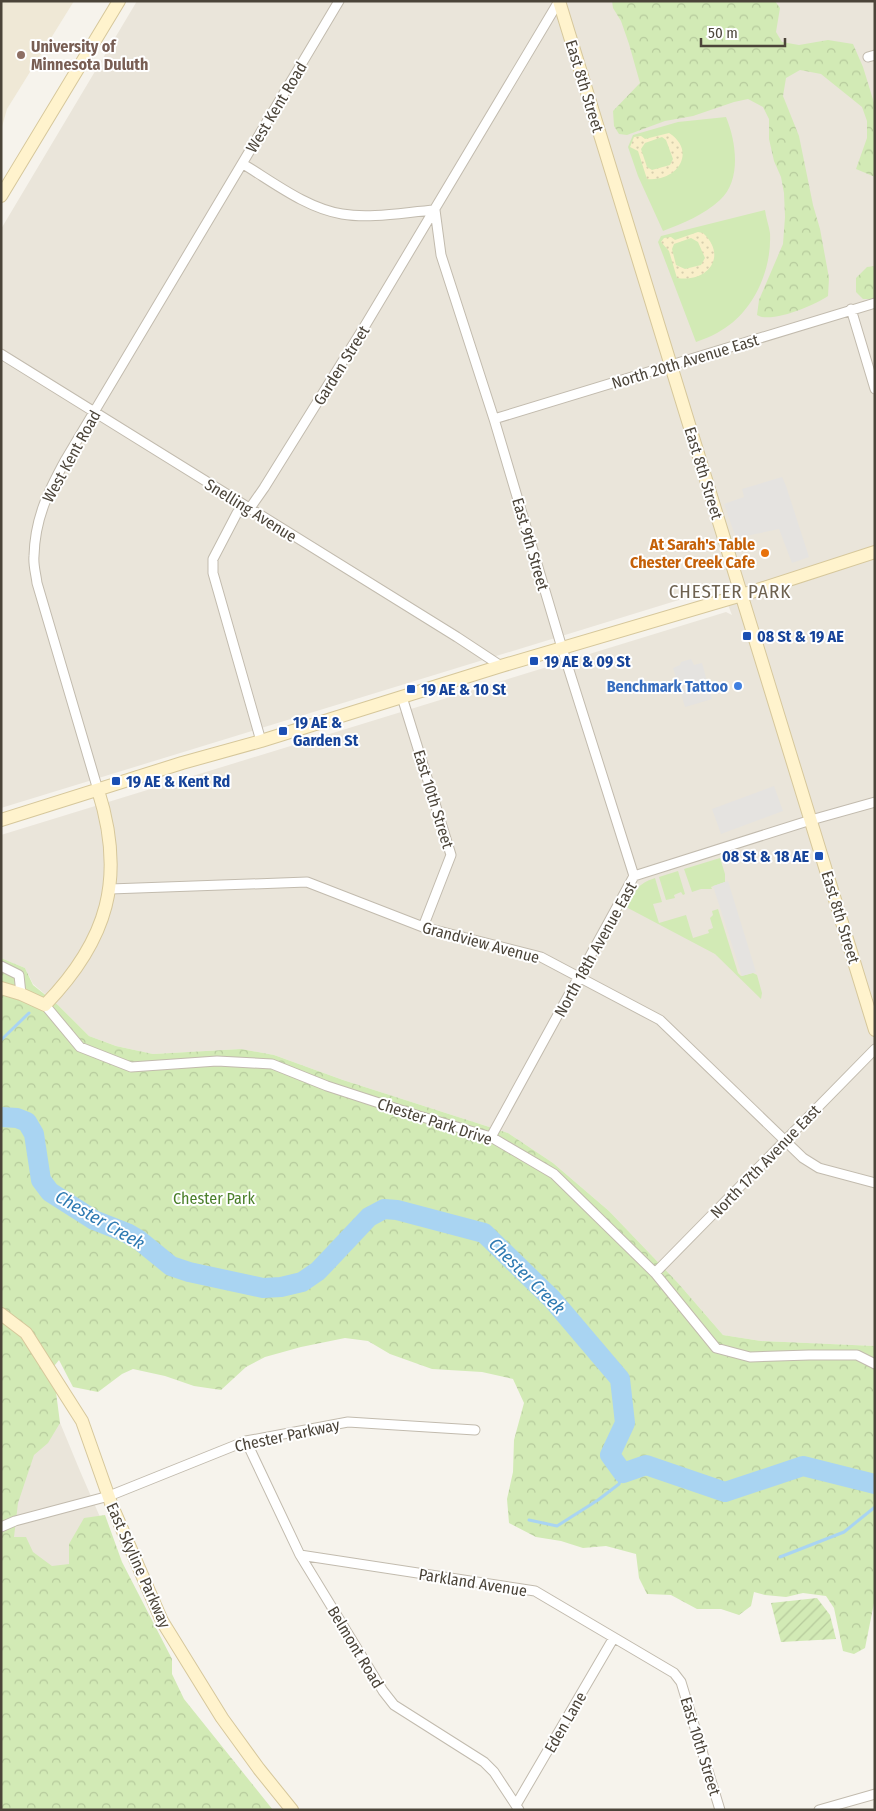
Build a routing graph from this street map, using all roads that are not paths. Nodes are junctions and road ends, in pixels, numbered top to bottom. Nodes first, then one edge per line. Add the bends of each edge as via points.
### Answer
1 (119, 1) edge
2 (339, 1) edge
3 (559, 1) edge
4 (243, 164) junction
5 (1, 196) edge
6 (435, 210) junction
7 (875, 303) edge
8 (851, 309) junction
9 (1, 354) edge
10 (671, 365) junction
11 (875, 389) edge
12 (94, 412) junction
13 (494, 419) junction
14 (250, 508) junction
15 (875, 552) edge
16 (742, 595) junction
17 (562, 648) junction
18 (501, 666) junction
19 (402, 697) junction
20 (261, 742) junction
21 (98, 790) junction
22 (875, 802) edge
23 (1, 820) edge
24 (811, 820) junction
25 (634, 876) junction
26 (110, 889) junction
27 (423, 928) junction
28 (1, 966) edge
29 (579, 976) junction
30 (1, 988) edge
31 (21, 994) junction
32 (45, 1005) junction
33 (875, 1030) edge
34 (875, 1048) edge
35 (491, 1137) junction
36 (786, 1141) junction
37 (875, 1184) edge
38 (655, 1273) junction
39 (1, 1314) edge
40 (875, 1364) edge
41 (475, 1430) dead end
42 (246, 1441) junction
43 (109, 1496) junction
44 (1, 1527) edge
45 (300, 1555) junction
46 (613, 1639) junction
47 (681, 1682) joint
48 (875, 1794) edge
49 (517, 1808) edge
50 (292, 1810) edge
51 (720, 1810) edge
52 (819, 1810) edge

1 - 5 street
2 - 4 street, West Kent Road
3 - 6 street, Garden Street
3 - 10 street, East 8th Street
4 - 6 street via 324,210 362,216
4 - 12 street, West Kent Road
6 - 13 street, East 9th Street via 441,255
6 - 14 street, Garden Street
7 - 8 street, North 20th Avenue East
8 - 10 street, North 20th Avenue East
8 - 11 street
9 - 12 street, Snelling Avenue
10 - 13 street, North 20th Avenue East
10 - 16 street, East 8th Street
12 - 14 street, Snelling Avenue
12 - 21 street, West Kent Road via 46,496 37,527 34,558 37,583
13 - 17 street, East 9th Street
14 - 18 street, Snelling Avenue
14 - 20 street, Garden Street via 237,513 213,559 217,588
15 - 16 street
16 - 17 street
16 - 24 street, East 8th Street
17 - 18 street
17 - 25 street, East 9th Street
18 - 19 street
19 - 20 street
19 - 27 street, East 10th Street via 451,855
20 - 21 street
21 - 23 street
21 - 26 street, West Kent Road via 112,855
22 - 24 street, North 18th Avenue East
24 - 25 street, North 18th Avenue East
24 - 33 street, East 8th Street
25 - 29 street, North 18th Avenue East
26 - 27 street, Grandview Avenue via 307,882
26 - 32 street, West Kent Road via 87,953 66,983
27 - 29 street, Grandview Avenue via 541,957
28 - 31 street via 19,975
29 - 35 street, North 18th Avenue East
29 - 36 street, Grandview Avenue via 660,1020
30 - 31 street, Chester Park Drive
31 - 32 street, Chester Park Drive
32 - 35 street, Chester Park Drive via 80,1047 132,1067 217,1061 272,1064 327,1086
34 - 36 street, North 17th Avenue East
35 - 38 street, Chester Park Drive via 554,1174
36 - 37 street, Grandview Avenue via 819,1168
36 - 38 street, North 17th Avenue East
38 - 40 street, Chester Park Drive via 716,1348 750,1356 857,1356
39 - 43 street, East Skyline Parkway via 26,1333 82,1421
41 - 42 street, Chester Parkway via 348,1422
42 - 43 street, Chester Parkway
42 - 45 street, Belmont Road
43 - 44 street, Chester Parkway
43 - 50 street, East Skyline Parkway via 162,1621 222,1718
45 - 46 street, Parkland Avenue via 535,1591
45 - 49 street, Belmont Road via 394,1704 484,1762
46 - 47 street, Parkland Avenue via 674,1674
46 - 49 street, Eden Lane
47 - 51 street, East 10th Street
48 - 52 street

